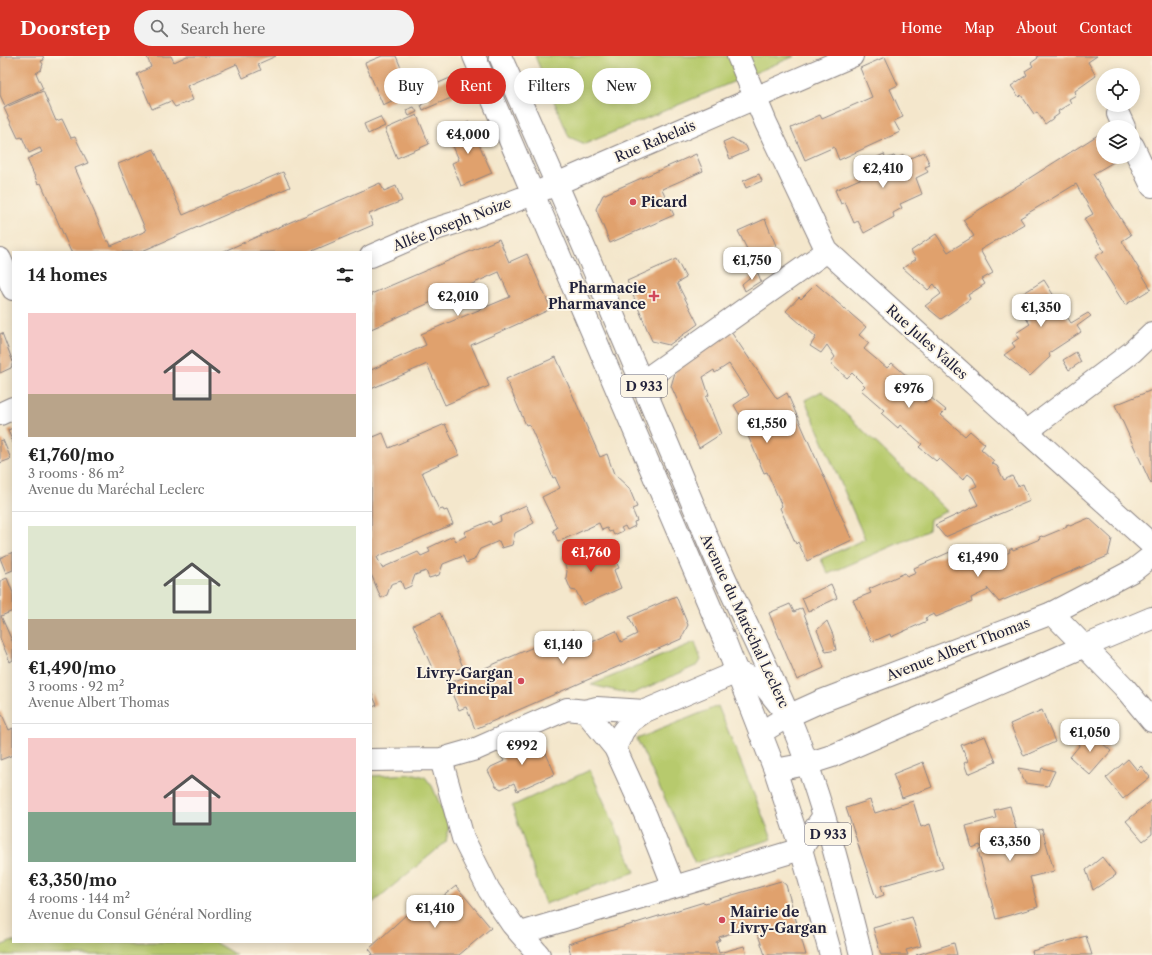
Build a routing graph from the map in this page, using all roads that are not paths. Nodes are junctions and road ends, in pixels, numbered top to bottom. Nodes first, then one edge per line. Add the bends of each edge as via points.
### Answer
1 (474, 56) edge
2 (500, 56) edge
3 (738, 56) edge
4 (852, 56) edge
5 (755, 99) junction
6 (1140, 161) edge
7 (556, 183) junction
8 (1152, 186) edge
9 (533, 194) junction
10 (827, 251) junction
11 (372, 256) edge
12 (0, 259) edge
13 (12, 287) edge
14 (1152, 333) edge
15 (642, 382) junction
16 (12, 408) edge
17 (0, 414) edge
18 (1026, 432) junction
19 (1152, 545) edge
20 (1152, 556) edge
21 (1052, 613) junction
22 (1152, 618) edge
23 (1085, 646) junction
24 (737, 672) junction
25 (585, 710) junction
26 (645, 711) junction
27 (788, 716) junction
28 (1152, 721) edge
29 (760, 733) junction
30 (615, 748) junction
31 (441, 759) junction
32 (372, 760) edge
33 (807, 764) junction
34 (775, 770) junction
35 (823, 817) junction
36 (801, 849) junction
37 (674, 887) junction
38 (521, 933) junction
39 (539, 955) edge
40 (831, 955) edge
41 (861, 955) edge

1 - 9 street, Avenue du Maréchal Leclerc / D 933
2 - 7 street, Avenue du Maréchal Leclerc / D 933
3 - 5 street, Rue Jules Valles
4 - 5 street, Rue Rabelais
5 - 7 street, Rue Rabelais
5 - 10 street, Rue Jules Valles
6 - 8 street
7 - 9 street
7 - 15 street, Avenue du Maréchal Leclerc / D 933
9 - 11 street, Allée Joseph Noize via 426,232
9 - 24 street, Avenue du Maréchal Leclerc / D 933
10 - 15 street
10 - 18 street, Rue Jules Valles
12 - 13 street
14 - 18 street via 1132,352
15 - 27 street, Avenue du Maréchal Leclerc / D 933 via 715,558
16 - 17 street
18 - 19 street, Rue Jules Valles
20 - 21 street, Avenue Albert Thomas via 1134,570
21 - 23 street
21 - 27 street, Avenue Albert Thomas
22 - 23 street
23 - 28 street
23 - 33 street via 832,756
24 - 26 street
24 - 27 street, Avenue du Maréchal Leclerc via 761,682
24 - 29 street, D 933
25 - 26 street via 597,708
25 - 30 street
25 - 31 street via 567,709 476,749
26 - 30 street via 631,721
27 - 29 street, Avenue Albert Thomas
27 - 33 street, D 933
29 - 34 street, D 933
30 - 37 street
31 - 32 street
31 - 38 street via 463,838 489,890
33 - 34 street
33 - 35 street, D 933
34 - 36 street, D 933
35 - 36 street
35 - 41 street, D 933
36 - 37 street
36 - 40 street, D 933
37 - 38 street
38 - 39 street

